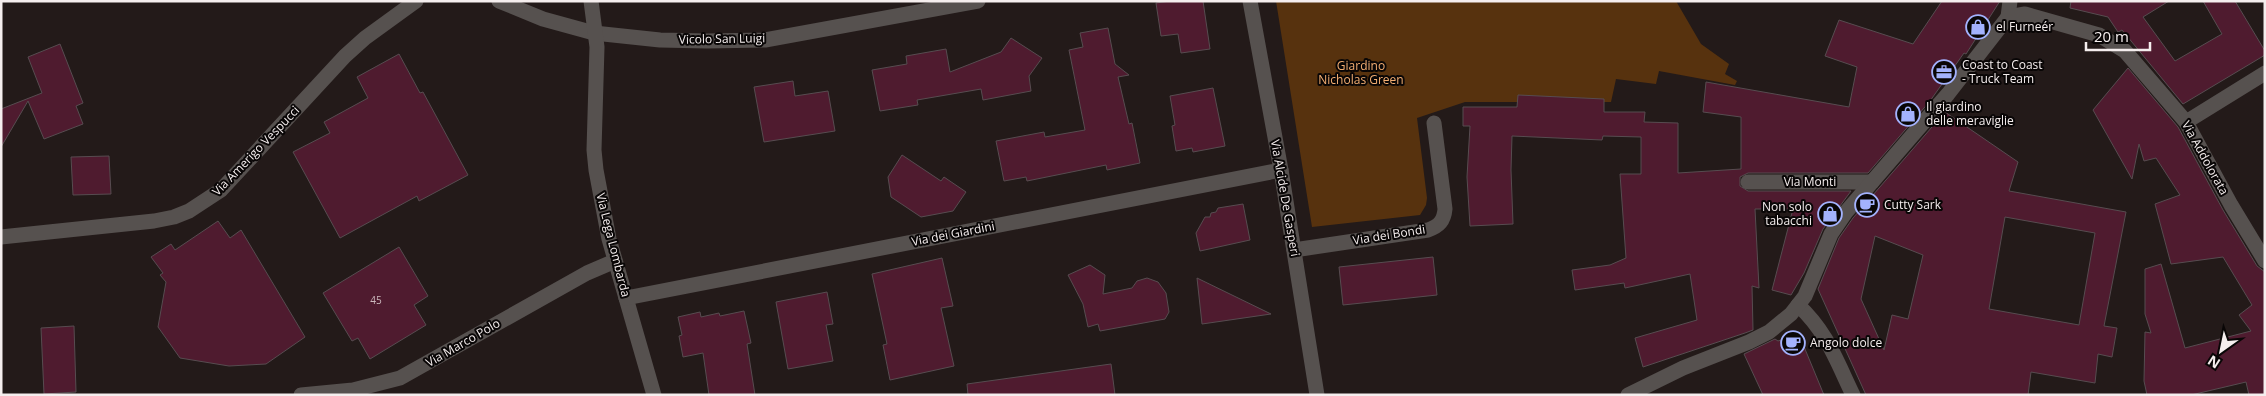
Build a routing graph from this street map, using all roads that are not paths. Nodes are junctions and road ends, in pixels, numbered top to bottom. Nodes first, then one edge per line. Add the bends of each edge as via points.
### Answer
1 (416, 1) edge
2 (499, 1) edge
3 (591, 1) edge
4 (978, 1) edge
5 (1250, 1) edge
6 (2010, 1) edge
7 (2008, 17) junction
8 (594, 33) junction
9 (2265, 72) edge
10 (2186, 122) junction
11 (1434, 123) dead end
12 (1281, 170) junction
13 (1748, 182) dead end
14 (1872, 182) junction
15 (1, 237) edge
16 (1294, 250) junction
17 (2265, 261) edge
18 (615, 262) junction
19 (626, 298) junction
20 (1798, 305) junction
21 (301, 395) edge
22 (654, 395) edge
23 (1317, 395) edge
24 (1628, 395) edge
25 (1853, 395) edge

1 - 15 street, Via Amerigo Vespucci via 365,38 221,190 190,211 154,221
2 - 8 street, Vicolo San Luigi via 543,19
3 - 8 street, Via Lega Lombarda
4 - 8 street, Vicolo San Luigi via 765,40 660,40
5 - 12 street, Via Alcide De Gasperi
6 - 7 street
7 - 10 street, Via Addolorata via 2025,14 2099,35 2125,51
7 - 14 street via 1948,94
8 - 18 street, Via Lega Lombarda via 597,47 594,150
9 - 10 street
10 - 17 street, Via Addolorata
11 - 16 street, Via dei Bondi via 1445,208 1439,224 1428,230
12 - 16 street, Via Alcide De Gasperi
12 - 19 street, Via dei Giardini
13 - 14 street, Via Monti
14 - 20 street via 1831,234 1805,296
16 - 23 street, Via Alcide De Gasperi
18 - 19 street, Via Lega Lombarda
18 - 21 street, Via Marco Polo via 587,273 400,378 353,390
19 - 22 street, Via Lega Lombarda
20 - 24 street via 1769,332
20 - 25 street via 1826,337

